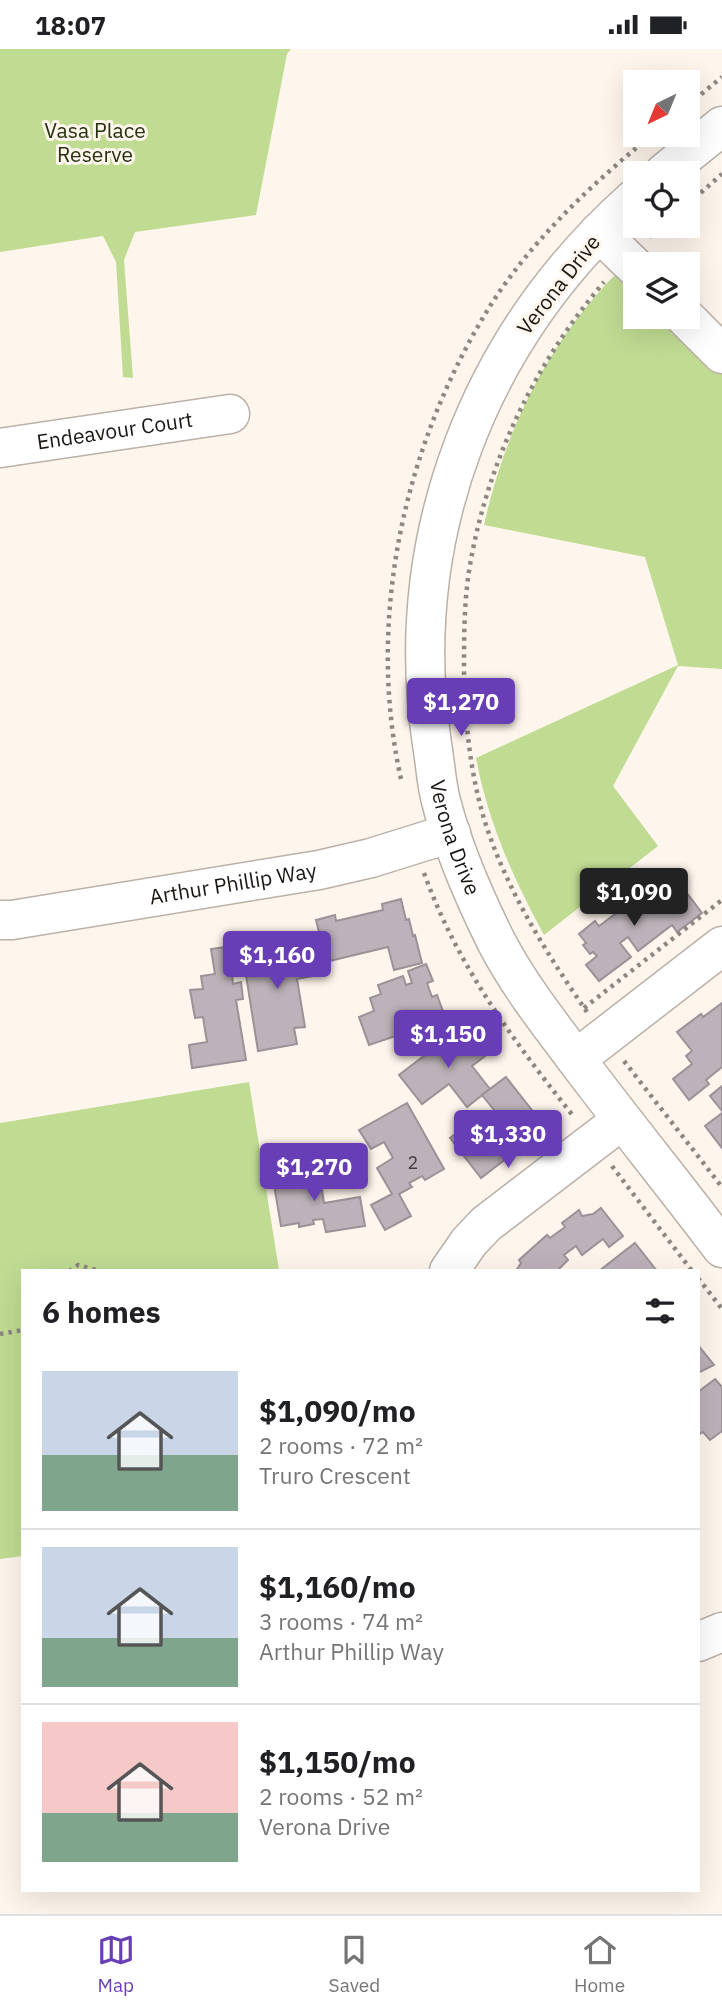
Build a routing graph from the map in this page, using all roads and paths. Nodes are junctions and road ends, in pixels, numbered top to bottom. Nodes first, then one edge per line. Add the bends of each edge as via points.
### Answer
1 (722, 76) edge
2 (700, 95) edge
3 (722, 126) edge
4 (639, 147) edge
5 (679, 161) edge
6 (722, 174) edge
7 (700, 193) edge
8 (643, 238) edge
9 (620, 252) edge
10 (697, 329) edge
11 (722, 354) edge
12 (230, 414) dead end
13 (0, 448) edge
14 (403, 786) dead end
15 (451, 833) junction
16 (414, 845) junction
17 (722, 900) edge
18 (4, 921) edge
19 (722, 946) edge
20 (588, 1034) junction
21 (608, 1131) junction
22 (722, 1187) edge
23 (722, 1248) edge
24 (72, 1269) edge
25 (93, 1269) edge
26 (450, 1269) edge
27 (691, 1269) edge
28 (700, 1281) edge
29 (722, 1309) edge
30 (21, 1330) edge
31 (0, 1334) edge
32 (722, 1632) edge
33 (700, 1641) edge

1 - 2 path
3 - 5 street
4 - 14 path via 532,250 493,302 434,417 411,483 388,632 394,745
6 - 7 path
8 - 9 path
9 - 15 street, Verona Drive via 578,255 532,315 490,385 453,472 435,537 424,659 440,797
9 - 20 path via 529,390 504,444 484,504 464,620 468,748 485,822 514,892
10 - 11 street
12 - 13 street, Endeavour Court
15 - 16 street, Arthur Phillip Way
15 - 20 street, Verona Drive via 479,905 522,985
16 - 18 street, Arthur Phillip Way via 319,870
16 - 21 path via 446,924 483,995 518,1046
17 - 20 path
19 - 20 street
20 - 21 street, Verona Drive
20 - 22 path
21 - 23 street, Verona Drive
21 - 26 street via 486,1224
21 - 27 path
24 - 25 path via 78,1265
28 - 29 path
30 - 31 path
32 - 33 street

